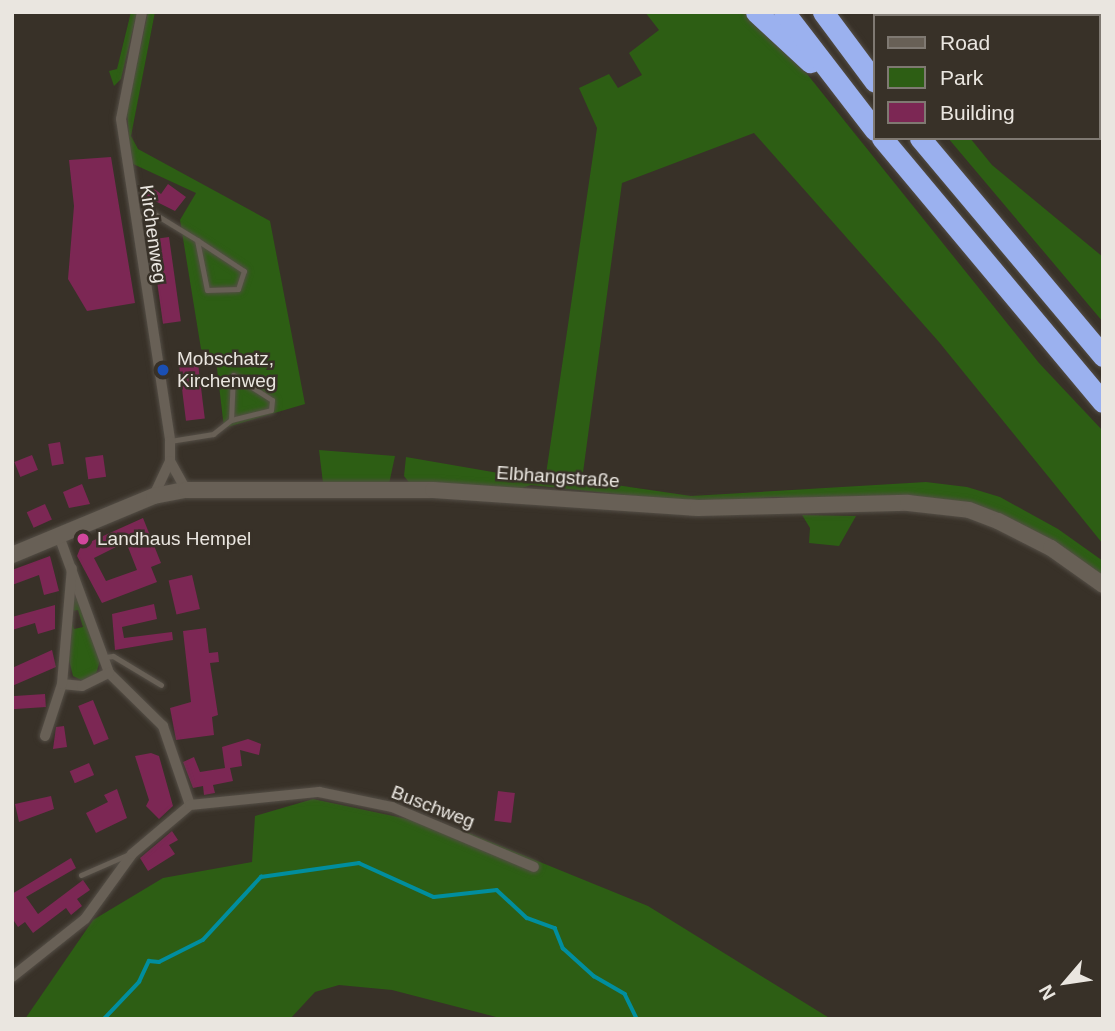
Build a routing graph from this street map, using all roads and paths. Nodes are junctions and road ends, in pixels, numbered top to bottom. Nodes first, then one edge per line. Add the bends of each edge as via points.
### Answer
1 (142, 12) edge
2 (756, 12) edge
3 (784, 12) edge
4 (823, 12) edge
5 (874, 81) edge
6 (846, 94) junction
7 (874, 129) edge
8 (883, 140) edge
9 (922, 140) edge
10 (133, 217) junction
11 (197, 240) junction
12 (1103, 356) edge
13 (1103, 402) edge
14 (231, 420) junction
15 (170, 441) junction
16 (170, 461) junction
17 (186, 490) junction
18 (154, 496) junction
19 (59, 536) junction
20 (12, 555) edge
21 (72, 568) junction
22 (1099, 581) edge
23 (105, 657) junction
24 (109, 673) junction
25 (62, 684) junction
26 (161, 685) dead end
27 (46, 736) dead end
28 (190, 805) junction
29 (132, 854) junction
30 (534, 867) dead end
31 (81, 875) dead end
32 (12, 977) edge

1 - 10 street, Kirchenweg via 122,106
2 - 6 highway
3 - 6 highway
4 - 5 highway
6 - 7 highway
8 - 13 highway
9 - 12 highway
10 - 11 lane via 153,213
10 - 15 street, Kirchenweg
11 - 11 lane via 206,290 238,289 244,271
14 - 14 lane via 271,410 272,400 233,375
14 - 15 lane via 213,434
15 - 16 street, Kirchenweg
16 - 17 street, Kirchenweg
16 - 18 street, Kirchenweg
17 - 18 street, Elbhangstraße
17 - 22 street, Elbhangstraße via 433,490 698,508 932,504 998,521
18 - 19 street, Elbhangstraße
19 - 20 street, Elbhangstraße
19 - 21 street
21 - 23 street
21 - 25 street
23 - 24 street
23 - 26 lane via 113,656
24 - 25 street via 82,686
24 - 28 street via 163,726
25 - 27 street
28 - 29 street
28 - 30 street, Buschweg via 320,792 392,807
29 - 31 lane
29 - 32 street via 85,919

